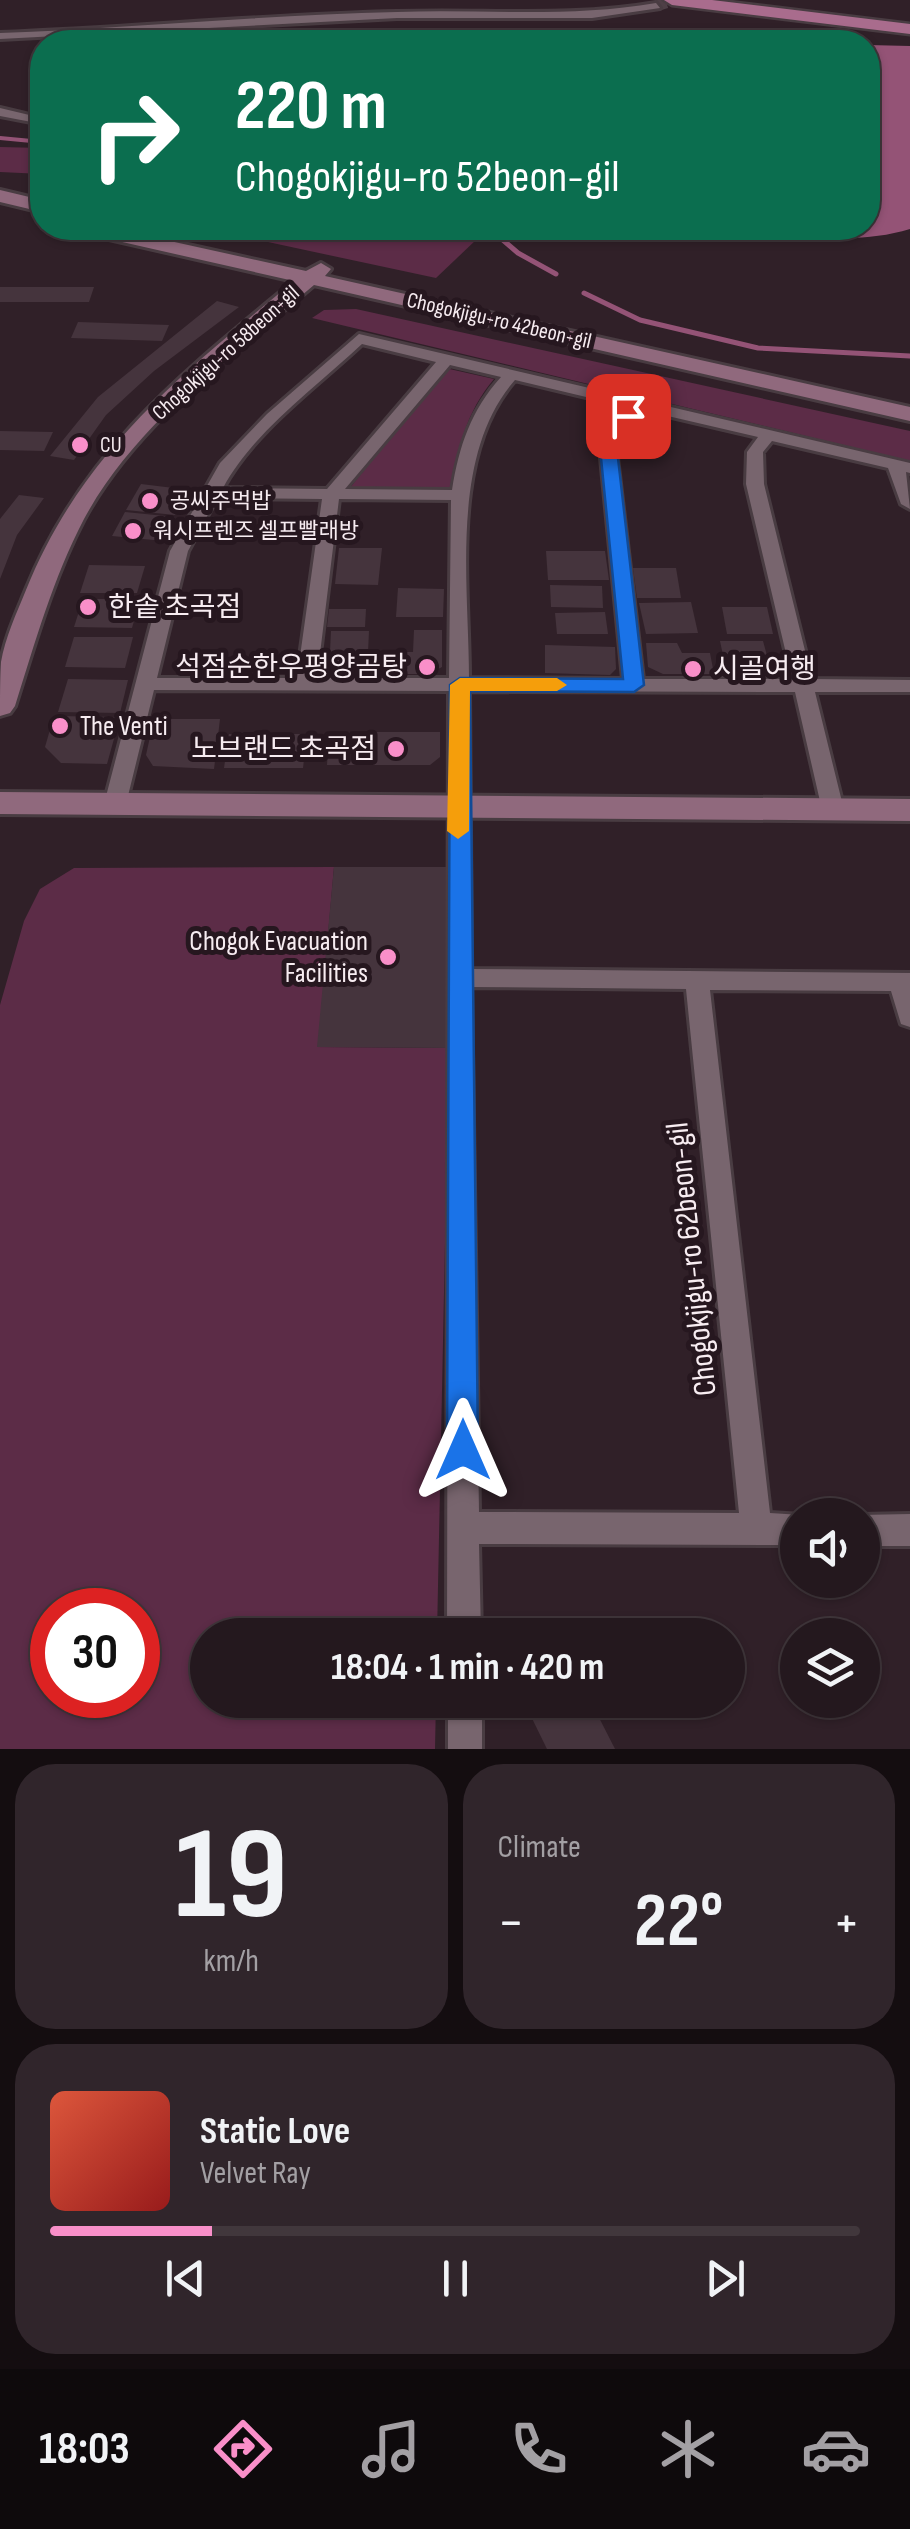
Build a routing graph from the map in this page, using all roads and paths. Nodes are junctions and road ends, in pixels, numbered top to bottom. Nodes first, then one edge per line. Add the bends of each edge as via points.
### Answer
1 (722, 0) edge
2 (793, 0) edge
3 (664, 3) edge
4 (910, 23) edge
5 (115, 30) edge
6 (30, 34) edge
7 (0, 36) edge
8 (0, 112) edge
9 (30, 118) edge
10 (0, 196) edge
11 (30, 203) edge
12 (0, 208) edge
13 (30, 215) edge
14 (148, 240) edge
15 (187, 240) edge
16 (316, 273) junction
17 (446, 360) junction
18 (511, 375) junction
19 (910, 396) edge
20 (638, 404) junction
21 (910, 414) edge
22 (768, 435) junction
23 (903, 467) edge
24 (212, 493) junction
25 (331, 495) junction
26 (460, 495) junction
27 (910, 504) edge
28 (147, 684) junction
29 (306, 684) junction
30 (460, 685) junction
31 (634, 685) junction
32 (802, 686) junction
33 (910, 686) edge
34 (0, 706) edge
35 (0, 803) edge
36 (115, 804) junction
37 (458, 806) junction
38 (833, 810) junction
39 (910, 810) edge
40 (459, 978) junction
41 (697, 981) junction
42 (906, 982) edge
43 (910, 1018) edge
44 (463, 1528) junction
45 (756, 1529) junction
46 (780, 1530) edge
47 (880, 1530) edge
48 (910, 1530) edge
49 (464, 1618) edge
50 (464, 1718) edge
51 (465, 1749) edge

1 - 4 main road
2 - 4 main road
3 - 4 main road
3 - 5 street via 584,16 482,12
6 - 7 street
8 - 9 street
10 - 11 street
12 - 13 street
14 - 16 street, Chogokjigu-ro 42beon-gil
15 - 16 street, Chogokjigu-ro 42beon-gil
16 - 19 street, Chogokjigu-ro 42beon-gil
16 - 21 street, Chogokjigu-ro 42beon-gil
16 - 34 street, Chogokjigu-ro 58beon-gil via 191,380 84,497 38,595
17 - 18 street
17 - 24 street via 359,339 273,417 226,467
17 - 25 street
18 - 20 street
18 - 26 street via 475,421
20 - 22 street
20 - 31 street via 617,432 609,458
22 - 23 street
22 - 32 street via 755,452 755,484
23 - 27 street
24 - 25 street
24 - 28 street via 179,551
25 - 26 street
25 - 29 street
26 - 30 street
28 - 29 street
28 - 36 street
29 - 30 street
30 - 31 street
30 - 37 street
31 - 32 street
32 - 33 street
32 - 38 street
35 - 36 street
36 - 37 street
37 - 38 street
37 - 40 street
38 - 39 street
40 - 41 street
40 - 44 street
41 - 42 street
41 - 45 street, Chogokjigu-ro 62beon-gil
42 - 43 street
44 - 45 street
44 - 49 street
45 - 46 street
47 - 48 street
50 - 51 street

